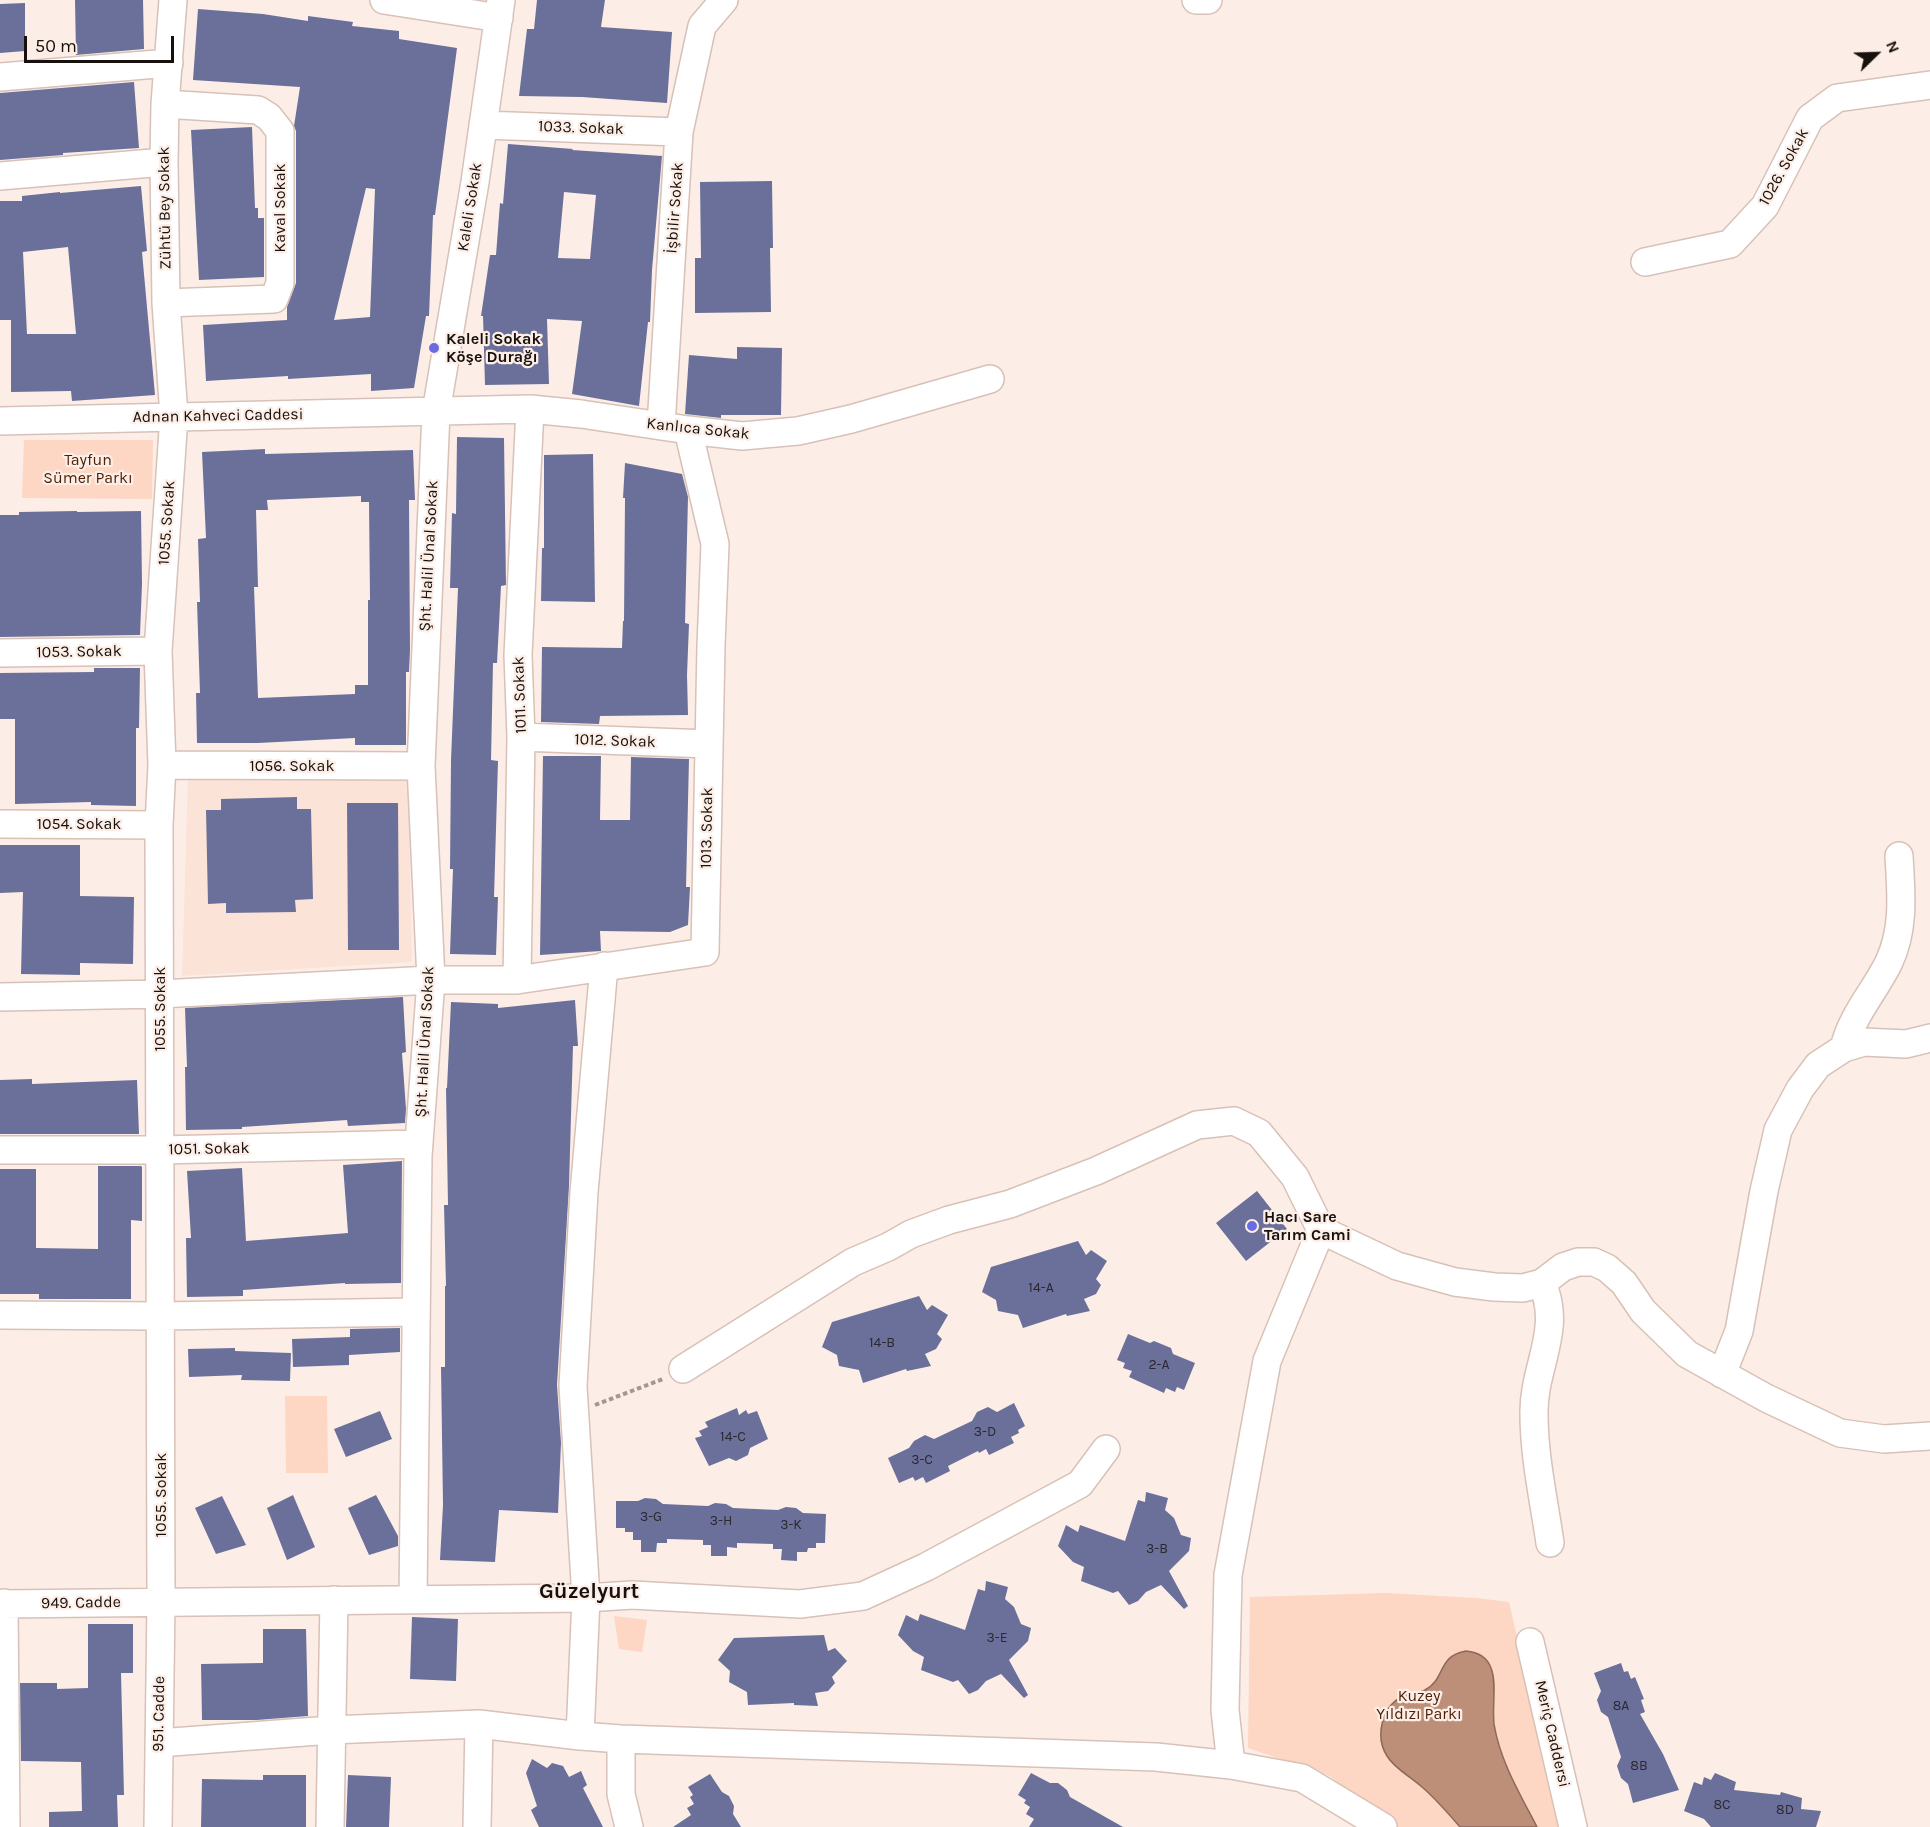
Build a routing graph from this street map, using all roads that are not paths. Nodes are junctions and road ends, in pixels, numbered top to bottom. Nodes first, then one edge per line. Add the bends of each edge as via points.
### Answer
1 (173, 0) edge
2 (384, 0) edge
3 (724, 0) edge
4 (1196, 0) edge
5 (1208, 0) edge
6 (500, 9) edge
7 (169, 63) junction
8 (0, 77) edge
9 (1930, 85) edge
10 (165, 104) junction
11 (483, 125) junction
12 (679, 132) junction
13 (164, 162) junction
14 (0, 176) edge
15 (1645, 262) dead end
16 (166, 303) junction
17 (990, 379) dead end
18 (530, 409) junction
19 (436, 412) junction
20 (174, 416) junction
21 (0, 421) edge
22 (661, 426) junction
23 (688, 430) junction
24 (158, 651) junction
25 (0, 653) edge
26 (521, 737) junction
27 (709, 744) junction
28 (162, 765) junction
29 (421, 766) junction
30 (0, 824) edge
31 (159, 825) junction
32 (1899, 856) dead end
33 (603, 966) junction
34 (431, 980) junction
35 (517, 980) junction
36 (159, 994) junction
37 (0, 997) edge
38 (1930, 1038) edge
39 (1844, 1048) junction
40 (419, 1144) junction
41 (0, 1150) edge
42 (160, 1150) junction
43 (1321, 1230) junction
44 (1542, 1283) junction
45 (416, 1312) junction
46 (0, 1315) edge
47 (160, 1316) junction
48 (682, 1369) road end
49 (1722, 1374) junction
50 (1930, 1436) edge
51 (1106, 1449) dead end
52 (1550, 1543) dead end
53 (586, 1598) junction
54 (413, 1599) junction
55 (334, 1600) junction
56 (161, 1602) junction
57 (2, 1604) edge
58 (1530, 1642) dead end
59 (479, 1724) junction
60 (331, 1730) junction
61 (580, 1736) junction
62 (621, 1739) junction
63 (159, 1743) junction
64 (1231, 1765) junction
65 (6, 1827) edge
66 (158, 1827) edge
67 (330, 1827) edge
68 (477, 1827) edge
69 (629, 1827) edge
70 (1383, 1827) edge
71 (1574, 1827) edge

1 - 7 street, Zühtü Bey Sokak
2 - 6 street
3 - 12 street, İşbilir Sokak via 702,27
4 - 5 street
6 - 11 street, Kaleli Sokak
7 - 8 street
7 - 10 street, Zühtü Bey Sokak
9 - 15 street, 1026. Sokak via 1837,98 1810,118 1765,206 1730,244
10 - 13 street, Zühtü Bey Sokak
10 - 16 street, Kaval Sokak via 258,110 280,131 280,283 274,299
11 - 12 street, 1033. Sokak
11 - 19 street, Kaleli Sokak
12 - 22 street, İşbilir Sokak
13 - 14 street
13 - 16 street, Zühtü Bey Sokak
16 - 20 street, Zühtü Bey Sokak
17 - 23 street, Kanlıca Sokak via 798,431 742,436
18 - 19 street, Kanlıca Sokak
18 - 22 street, Kanlıca Sokak
18 - 26 street, 1011. Sokak via 518,655
19 - 20 street, Adnan Kahveci Caddesi
19 - 29 street, Şht. Halil Ünal Sokak
20 - 21 street, Adnan Kahveci Caddesi
20 - 24 street, 1055. Sokak
22 - 23 street, Kanlıca Sokak
23 - 27 street, 1013. Sokak via 715,544
24 - 25 street, 1053. Sokak
24 - 28 street, 1055. Sokak
26 - 27 street, 1012. Sokak
26 - 35 street, 1011. Sokak
27 - 33 street, 1013. Sokak via 705,952
28 - 29 street, 1056. Sokak
28 - 31 street, 1055. Sokak
29 - 34 street, Şht. Halil Ünal Sokak
30 - 31 street, 1054. Sokak
31 - 36 street, 1055. Sokak
32 - 39 street via 1900,927 1890,959 1854,1018
33 - 35 street, 1013. Sokak
33 - 53 street via 573,1386
34 - 35 street, 1013. Sokak
34 - 36 street, 1013. Sokak
34 - 40 street, Şht. Halil Ünal Sokak
36 - 37 street, 1013. Sokak
36 - 42 street, 1055. Sokak
38 - 39 street via 1906,1044 1864,1042
39 - 49 street via 1818,1065 1778,1130 1739,1331
40 - 42 street, 1051. Sokak
40 - 45 street, Şht. Halil Ünal Sokak
41 - 42 street, 1051. Sokak
42 - 47 street, 1055. Sokak
43 - 44 street via 1397,1266 1455,1282 1523,1288
43 - 48 street via 1295,1177 1260,1133 1234,1121 1197,1125 1096,1171 1010,1204 911,1234 853,1262
43 - 64 street via 1267,1360 1227,1575 1225,1710
44 - 49 street via 1563,1266 1578,1262 1594,1262 1606,1268 1687,1354
44 - 52 street via 1551,1319 1533,1413
45 - 47 street
45 - 54 street, Şht. Halil Ünal Sokak
46 - 47 street
47 - 56 street, 1055. Sokak
49 - 50 street via 1840,1433 1884,1438
51 - 53 street, 949. Cadde via 1080,1484 926,1567 863,1596 800,1604 632,1595
53 - 54 street, 949. Cadde
53 - 61 street
54 - 55 street, 949. Cadde
55 - 56 street, 949. Cadde
55 - 60 street
56 - 57 street, 949. Cadde
56 - 63 street, 951. Cadde
57 - 65 street
58 - 71 street, Meriç Caddersi
59 - 60 street
59 - 61 street
59 - 68 street
60 - 63 street
60 - 67 street
61 - 62 street
62 - 64 street via 1156,1757
62 - 69 street via 621,1794
63 - 66 street, 951. Cadde
64 - 70 street via 1302,1778

